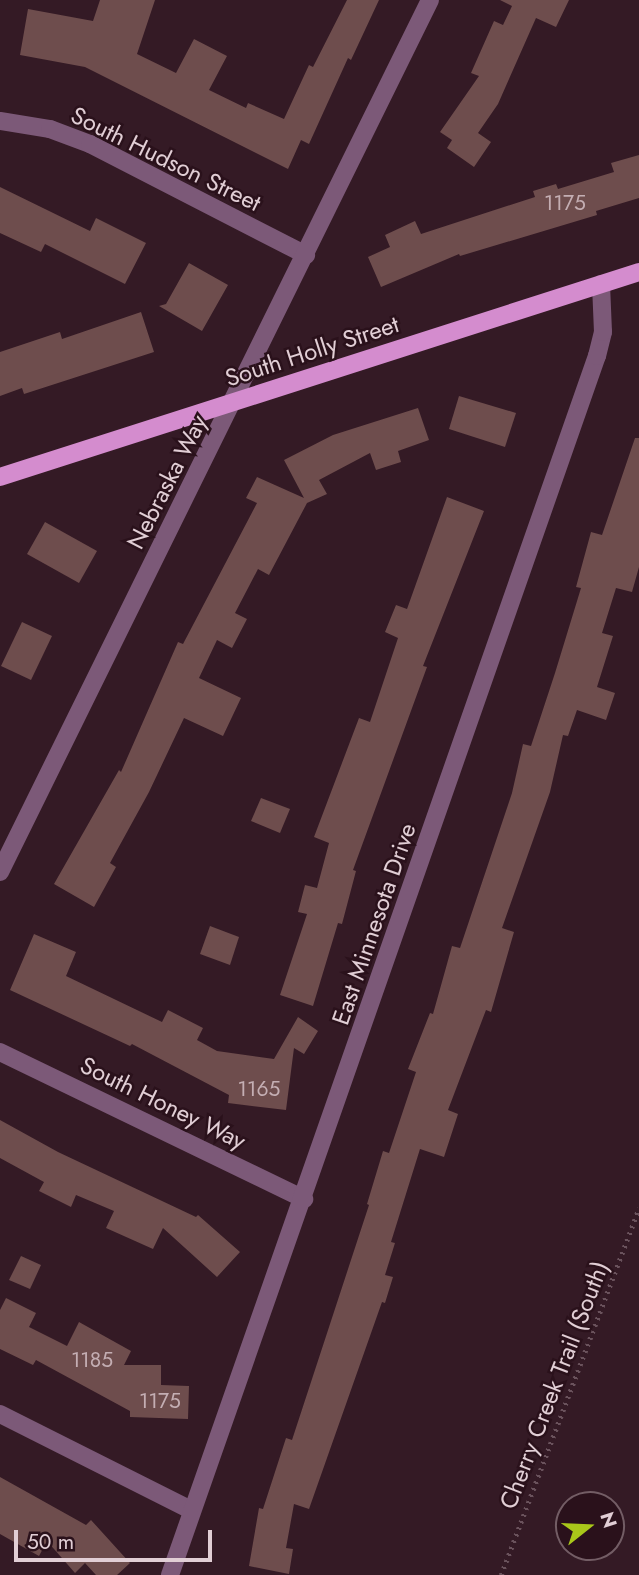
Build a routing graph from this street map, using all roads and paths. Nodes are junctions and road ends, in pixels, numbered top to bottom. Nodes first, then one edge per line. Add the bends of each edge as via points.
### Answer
1 (430, 0) edge
2 (0, 121) edge
3 (306, 255) junction
4 (639, 272) edge
5 (601, 284) junction
6 (234, 402) junction
7 (0, 477) edge
8 (0, 872) edge
9 (0, 1052) edge
10 (304, 1199) junction
11 (639, 1209) edge
12 (0, 1414) edge
13 (191, 1510) junction
14 (170, 1575) edge
15 (501, 1575) edge

1 - 3 street, Nebraska Way
2 - 3 street, South Hudson Street via 50,130 90,144
3 - 6 street, Nebraska Way
4 - 5 main road, South Holly Street
5 - 6 main road, South Holly Street
5 - 10 street, East Minnesota Drive via 603,332 597,356
6 - 7 main road, South Holly Street
6 - 8 street, Nebraska Way
9 - 10 street, South Honey Way
10 - 13 street, East Minnesota Drive
11 - 15 path, Cherry Creek Trail (South)
12 - 13 street
13 - 14 street, East Minnesota Drive

